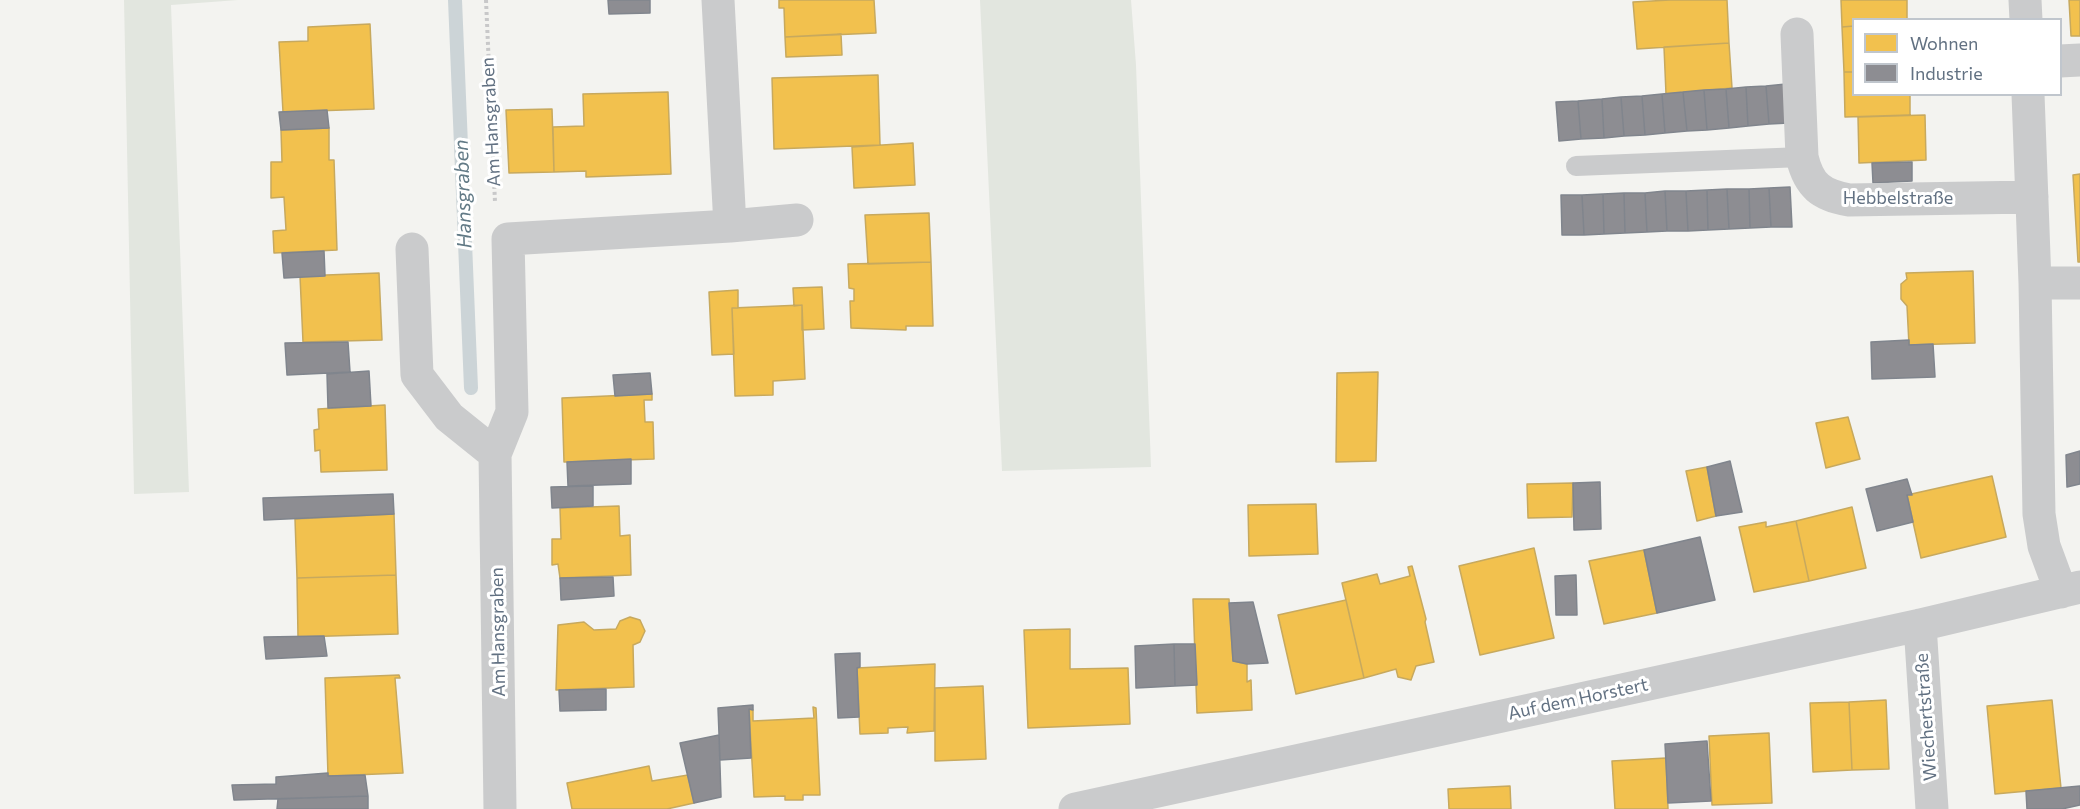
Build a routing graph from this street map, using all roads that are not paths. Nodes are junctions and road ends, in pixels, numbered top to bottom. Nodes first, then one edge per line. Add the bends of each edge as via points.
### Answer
1 (718, 0) edge
2 (2025, 0) edge
3 (2026, 18) edge
4 (1797, 34) dead end
5 (2080, 60) edge
6 (2062, 61) edge
7 (2028, 96) edge
8 (1802, 157) junction
9 (1576, 166) dead end
10 (2032, 197) junction
11 (797, 220) dead end
12 (730, 226) junction
13 (412, 249) dead end
14 (2080, 283) edge
15 (2035, 284) junction
16 (495, 454) junction
17 (2070, 589) edge
18 (1920, 625) junction
19 (500, 809) edge
20 (1075, 809) edge
21 (1932, 809) edge

1 - 12 street
2 - 3 street
4 - 8 street, Hebbelstraße
5 - 6 street
7 - 10 street
8 - 9 lane
8 - 10 street, Hebbelstraße via 1806,176 1830,197
10 - 15 street
11 - 12 street
12 - 16 street, Am Hansgraben via 508,239 512,412
13 - 16 street via 417,375 449,417
14 - 15 street
15 - 17 street via 2039,514 2044,546
16 - 19 street, Am Hansgraben
17 - 18 street, Auf dem Horstert
18 - 20 street, Auf dem Horstert
18 - 21 street, Wiechertstraße

